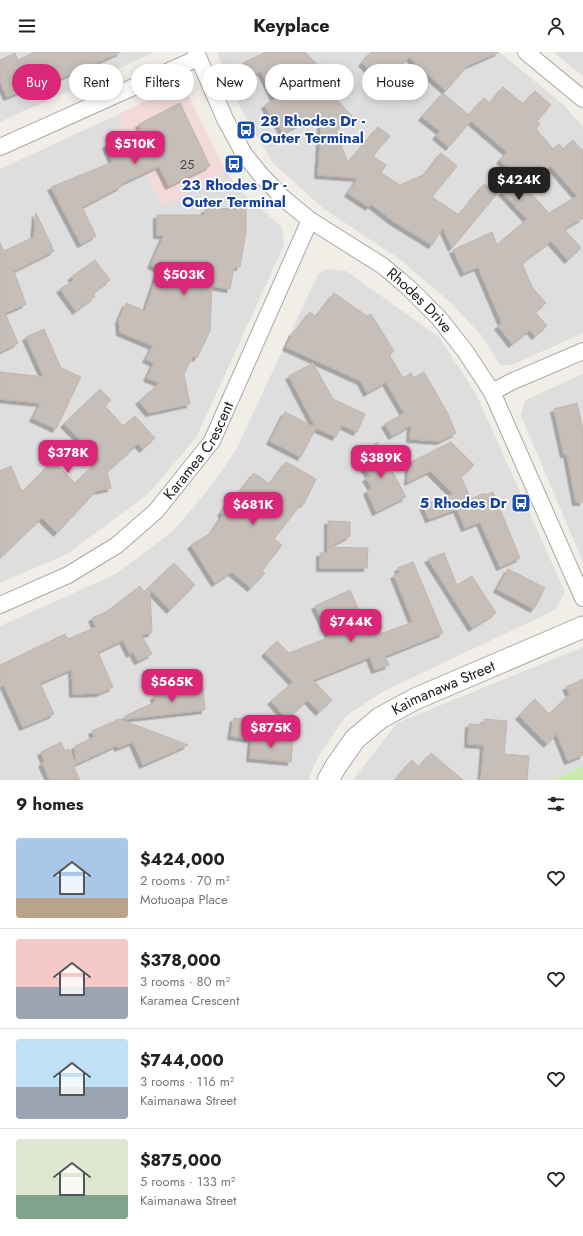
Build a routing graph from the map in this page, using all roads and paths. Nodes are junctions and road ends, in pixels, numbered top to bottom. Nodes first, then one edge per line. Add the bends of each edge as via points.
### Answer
1 (526, 52) edge
2 (197, 55) edge
3 (583, 99) edge
4 (0, 147) edge
5 (310, 220) junction
6 (583, 351) edge
7 (492, 392) junction
8 (583, 598) edge
9 (0, 605) edge
10 (583, 627) edge
11 (328, 780) edge

1 - 3 street
2 - 4 street
2 - 5 street, Rhodes Drive via 225,119 244,154 283,198
5 - 7 street, Rhodes Drive via 383,266 409,288 448,329
5 - 9 street, Karamea Crescent via 212,441 156,511 117,545 74,571
6 - 7 street
7 - 8 street, Rhodes Drive
10 - 11 street, Kaimanawa Street via 415,699 380,718 355,740

